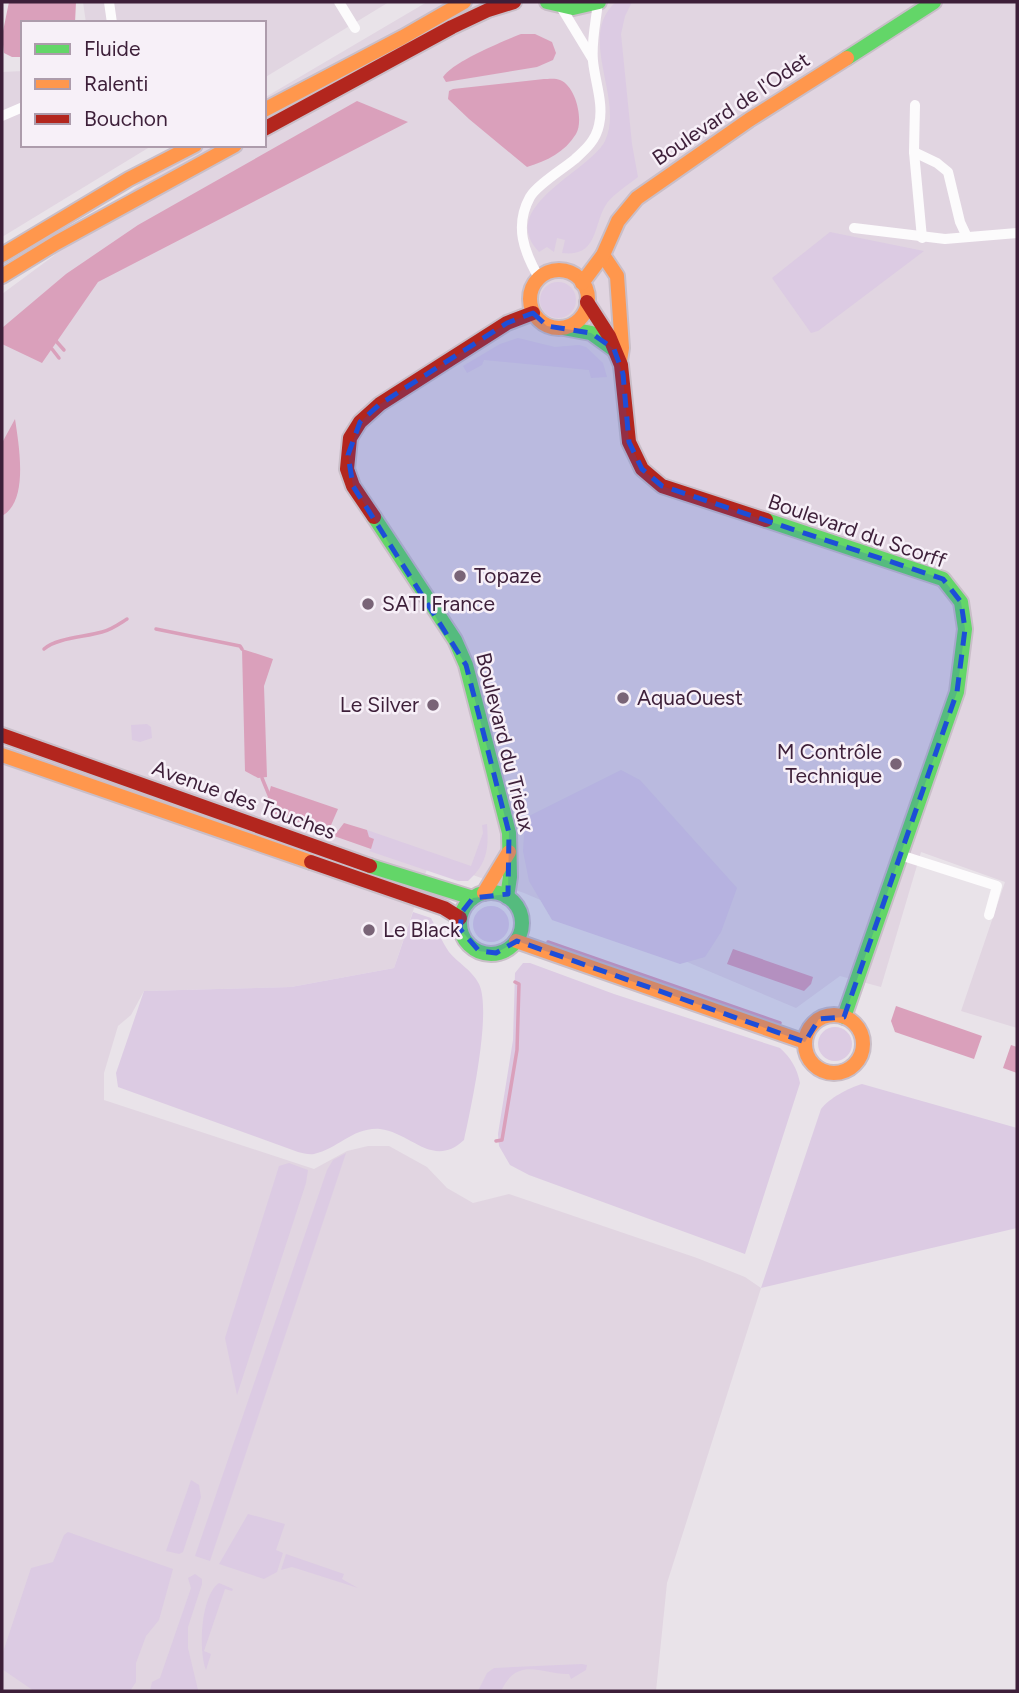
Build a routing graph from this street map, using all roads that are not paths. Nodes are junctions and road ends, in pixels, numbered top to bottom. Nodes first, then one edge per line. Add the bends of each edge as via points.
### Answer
1 (109, 2) edge
2 (339, 2) edge
3 (464, 2) edge
4 (514, 2) edge
5 (547, 2) edge
6 (599, 2) edge
7 (934, 2) edge
8 (561, 8) junction
9 (112, 21) edge
10 (355, 28) dead end
11 (592, 58) junction
12 (915, 105) dead end
13 (21, 108) edge
14 (266, 109) edge
15 (2, 116) edge
16 (266, 128) edge
17 (191, 147) edge
18 (231, 147) edge
19 (914, 152) junction
20 (854, 228) dead end
21 (1017, 233) edge
22 (967, 237) junction
23 (922, 238) junction
24 (2, 255) edge
25 (603, 255) junction
26 (2, 276) edge
27 (538, 278) junction
28 (582, 283) junction
29 (587, 302) junction
30 (533, 313) junction
31 (564, 328) junction
32 (617, 356) junction
33 (2, 735) edge
34 (2, 755) edge
35 (510, 851) junction
36 (900, 855) junction
37 (479, 896) junction
38 (507, 897) junction
39 (989, 915) dead end
40 (460, 918) junction
41 (516, 941) junction
42 (845, 1017) junction
43 (805, 1042) junction

1 - 9 street
2 - 10 street
3 - 14 street
4 - 16 street via 452,27
5 - 8 street
6 - 8 street
6 - 11 street
7 - 25 street, Boulevard de l'Odet via 749,120 638,198 618,221
8 - 11 street
11 - 27 street via 600,101 595,138 531,196 522,220 522,241
12 - 19 street
13 - 15 street
17 - 24 street
18 - 26 street
19 - 22 street via 948,172
19 - 23 street
20 - 23 street
21 - 22 street
22 - 23 street
25 - 28 street, Boulevard de l'Odet
25 - 32 street via 617,276 622,348
27 - 28 street via 566,271
27 - 30 street via 530,296
28 - 29 street
29 - 31 street via 580,319
29 - 32 street, Boulevard du Scorff
30 - 31 street via 547,326
30 - 35 street, Boulevard du Trieux via 507,323 380,404 350,438 347,469 353,486 456,640
31 - 32 street via 591,333
32 - 36 street, Boulevard du Scorff via 624,374 629,442 642,469 663,486 943,579 961,602 965,629 957,692
33 - 37 street, Avenue des Touches via 344,858 457,895
34 - 40 street, Avenue des Touches via 444,908
35 - 37 street, Boulevard du Trieux
35 - 38 street, Boulevard du Trieux
36 - 39 street via 998,886
36 - 42 street, Boulevard du Scorff
37 - 38 street via 496,893
37 - 40 street via 465,906
38 - 41 street via 521,917
40 - 41 street via 465,940 479,951 502,952
41 - 43 street
42 - 43 street via 819,1019
42 - 43 street via 857,1026 863,1044 859,1059 850,1068 831,1073 816,1067 809,1060

